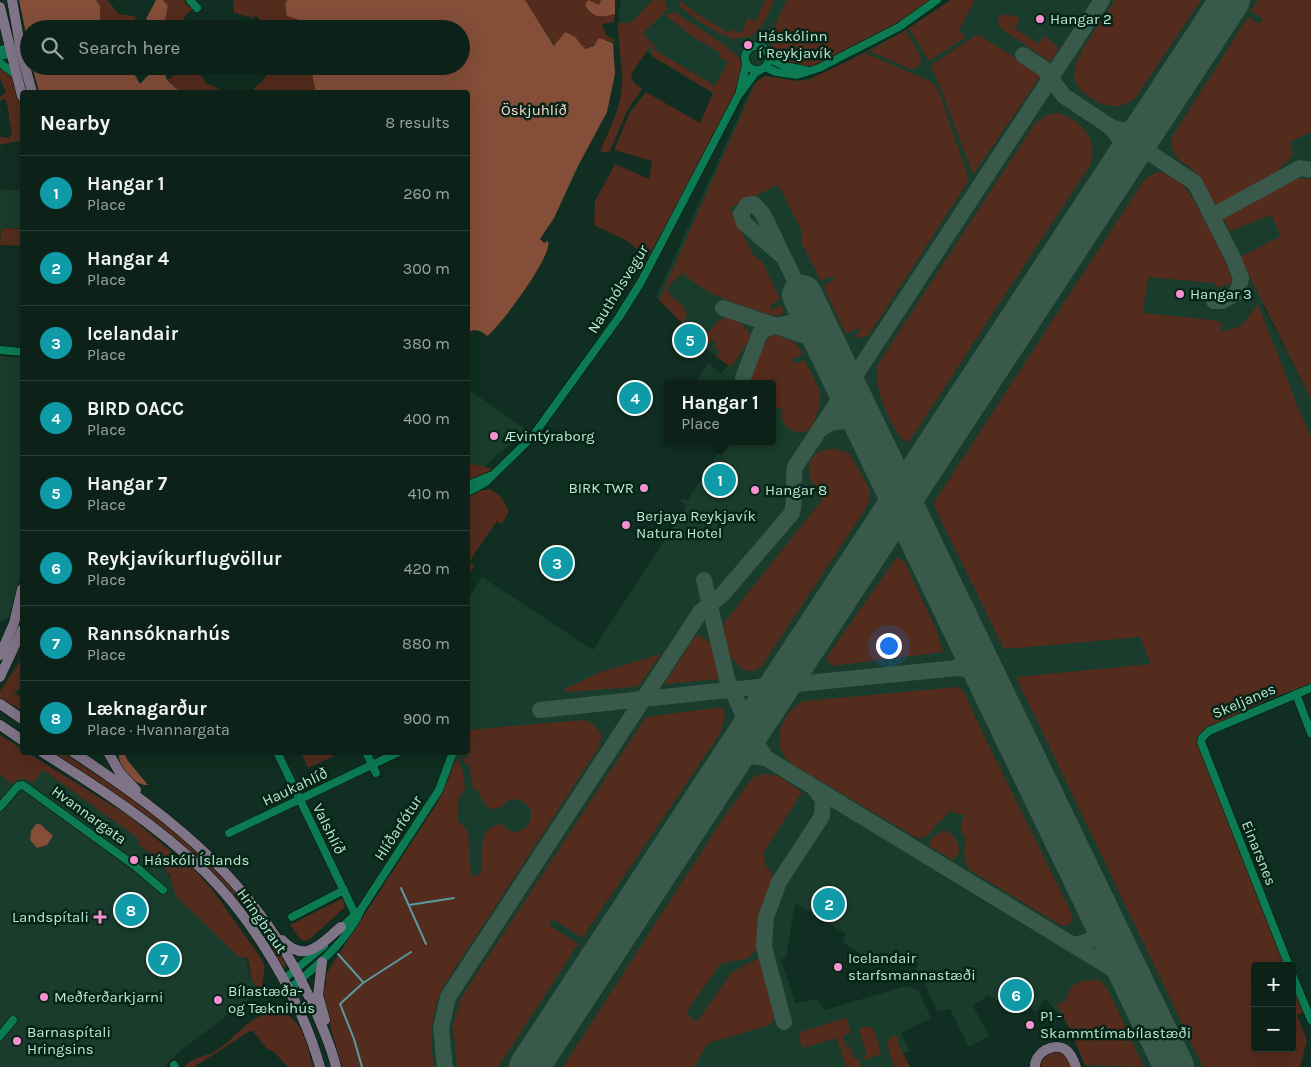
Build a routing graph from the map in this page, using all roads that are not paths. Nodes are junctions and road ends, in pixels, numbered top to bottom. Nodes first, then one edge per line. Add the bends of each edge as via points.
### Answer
1 (12, 0) edge
2 (190, 0) edge
3 (938, 0) edge
4 (0, 7) edge
5 (196, 8) dead end
6 (12, 49) edge
7 (0, 56) edge
8 (769, 59) junction
9 (0, 62) edge
10 (746, 65) junction
11 (20, 66) edge
12 (762, 69) junction
13 (810, 71) junction
14 (24, 75) edge
15 (16, 76) junction
16 (20, 90) edge
17 (31, 90) edge
18 (738, 96) junction
19 (0, 350) edge
20 (20, 352) edge
21 (492, 476) junction
22 (470, 484) edge
23 (470, 491) edge
24 (20, 615) edge
25 (19, 629) edge
26 (20, 652) edge
27 (0, 655) edge
28 (3, 673) edge
29 (1311, 688) edge
30 (1296, 694) junction
31 (0, 704) edge
32 (20, 712) edge
33 (20, 718) edge
34 (0, 725) edge
35 (0, 732) edge
36 (1311, 734) edge
37 (20, 739) edge
38 (20, 745) edge
39 (1203, 751) joint
40 (39, 755) edge
41 (46, 755) edge
42 (77, 755) edge
43 (110, 755) edge
44 (278, 755) edge
45 (367, 755) edge
46 (393, 755) edge
47 (451, 755) edge
48 (372, 765) junction
49 (376, 773) dead end
50 (299, 800) junction
51 (0, 807) edge
52 (156, 810) junction
53 (130, 812) junction
54 (229, 833) dead end
55 (163, 890) dead end
56 (344, 890) junction
57 (356, 916) junction
58 (262, 917) junction
59 (292, 917) dead end
60 (341, 927) junction
61 (322, 962) junction
62 (1287, 962) edge
63 (296, 970) junction
64 (284, 979) junction
65 (301, 979) junction
66 (1296, 984) edge
67 (289, 989) junction
68 (13, 1020) dead end
69 (1311, 1020) edge
70 (325, 1033) junction
71 (0, 1036) edge
72 (320, 1067) edge
73 (336, 1067) edge
74 (1035, 1067) edge
75 (1076, 1067) edge

1 - 6 main road
2 - 5 street
3 - 13 street via 899,26
4 - 6 main road
6 - 7 street
6 - 11 main road
6 - 15 main road
8 - 10 street via 765,48 753,46 744,55
8 - 12 street
8 - 13 street via 784,66
9 - 15 street
10 - 12 street via 752,70
10 - 18 street, Nauthólsvegur
12 - 13 street via 791,74
12 - 18 street, Nauthólsvegur
14 - 17 main road
15 - 16 main road
18 - 21 street, Nauthólsvegur via 641,282 619,317 532,437
19 - 20 street
21 - 22 street, Nauthólsvegur
21 - 23 street, Nauthólsvegur
24 - 25 main road
25 - 27 main road
25 - 28 main road
26 - 28 main road
29 - 30 street, Skeljanes
30 - 36 street
30 - 39 street, Skeljanes via 1209,731 1202,738
31 - 32 main road
31 - 33 main road
34 - 37 main road
35 - 38 main road
39 - 62 street, Einarsnes
40 - 53 main road
41 - 53 main road, Hringbraut
42 - 52 main road, Hringbraut
43 - 52 main road via 120,773
44 - 50 street, Valshlíð
45 - 48 street
46 - 48 street, Haukahlíð
47 - 57 street, Hlíðarfótur via 439,790
48 - 49 street
48 - 50 street, Haukahlíð
50 - 54 street, Haukahlíð
50 - 56 street, Valshlíð
51 - 55 street, Hvannargata via 18,786 23,785
52 - 58 main road, Hringbraut via 224,870
53 - 64 main road, Hringbraut via 161,833 206,872 248,925
56 - 57 street, Valshlíð
56 - 59 street
57 - 60 street, Hlíðarfótur
57 - 61 street, Hlíðarfótur
58 - 60 main road via 288,946 300,952 310,951
58 - 63 main road, Hringbraut
60 - 63 street, Hlíðarfótur
61 - 65 street, Hlíðarfótur
61 - 70 main road via 318,995 325,1019
63 - 64 street, Hlíðarfótur
63 - 65 main road, Hringbraut
64 - 67 main road, Hringbraut
65 - 67 street, Hlíðarfótur
65 - 70 main road, Hringbraut
66 - 69 street
67 - 72 main road, Hringbraut
68 - 71 street
70 - 73 main road, Hringbraut
74 - 75 main road via 1038,1056 1058,1046 1068,1051

